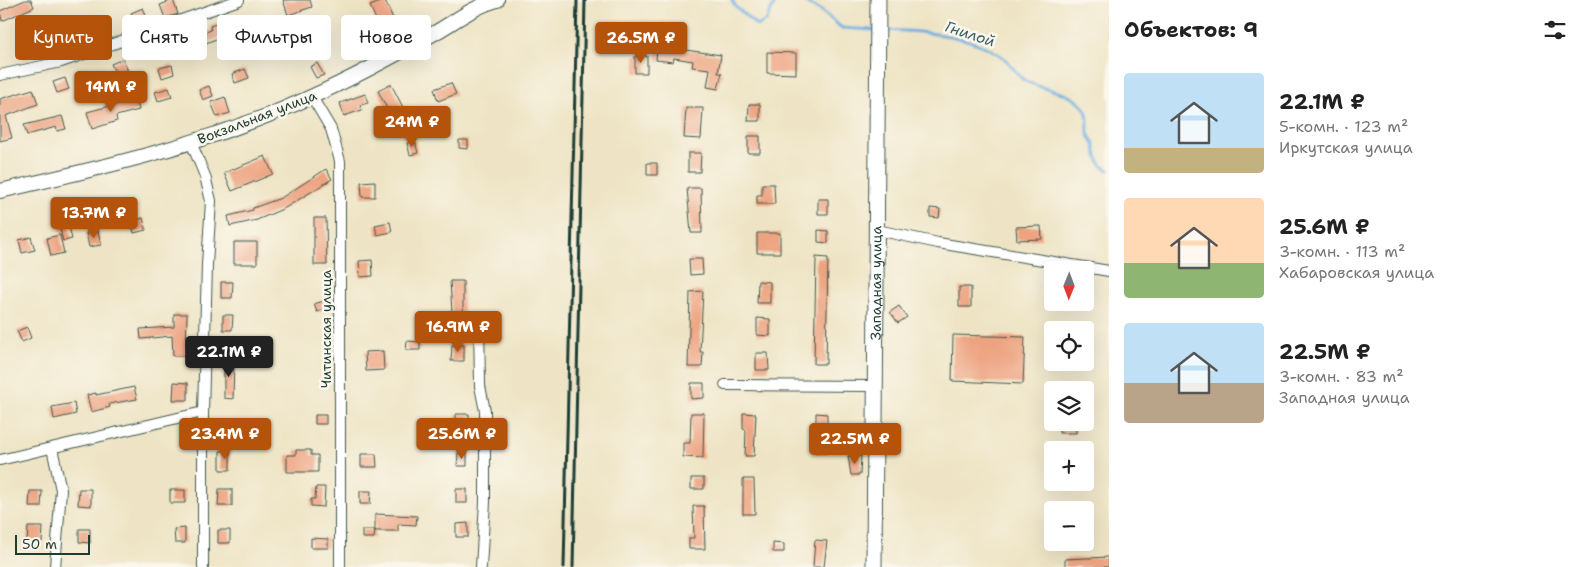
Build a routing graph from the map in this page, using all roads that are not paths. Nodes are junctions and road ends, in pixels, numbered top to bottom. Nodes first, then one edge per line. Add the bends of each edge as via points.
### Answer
1 (239, 0) edge
2 (497, 0) edge
3 (481, 3) edge
4 (878, 6) edge
5 (0, 75) edge
6 (312, 97) junction
7 (191, 142) junction
8 (0, 191) edge
9 (877, 230) junction
10 (1109, 271) edge
11 (479, 318) dead end
12 (725, 385) dead end
13 (875, 386) junction
14 (202, 412) junction
15 (52, 448) junction
16 (0, 460) edge
17 (55, 567) edge
18 (203, 567) edge
19 (340, 567) edge
20 (481, 567) edge
21 (874, 567) edge

1 - 5 street via 70,59
2 - 3 main road, Вокзальная улица
3 - 6 main road, Вокзальная улица via 387,60
4 - 9 main road, Западная улица
6 - 7 main road, Вокзальная улица
6 - 19 street, Читинская улица via 331,129 340,161
7 - 8 main road, Вокзальная улица
7 - 14 street via 211,201
9 - 10 street
9 - 13 main road, Западная улица
11 - 20 street via 480,386 485,411
12 - 13 street
13 - 21 main road, Западная улица
14 - 15 street
14 - 18 street
15 - 16 street
15 - 17 street via 61,490

